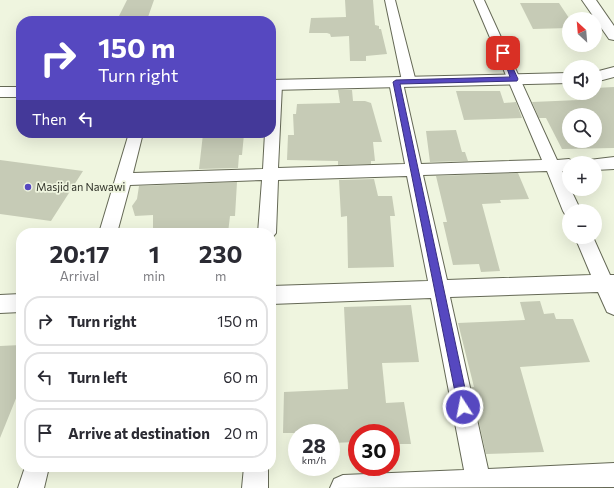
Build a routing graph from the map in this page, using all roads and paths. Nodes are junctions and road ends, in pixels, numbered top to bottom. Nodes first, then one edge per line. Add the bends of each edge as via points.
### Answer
1 (390, 0) edge
2 (480, 0) edge
3 (589, 0) edge
4 (600, 0) edge
5 (614, 18) edge
6 (614, 36) edge
7 (614, 72) edge
8 (602, 75) edge
9 (602, 77) edge
10 (562, 78) edge
11 (614, 78) edge
12 (515, 79) junction
13 (402, 82) junction
14 (276, 85) edge
15 (0, 92) edge
16 (16, 92) edge
17 (135, 138) edge
18 (271, 138) edge
19 (614, 163) edge
20 (602, 164) edge
21 (562, 165) edge
22 (553, 166) junction
23 (415, 170) junction
24 (270, 174) junction
25 (123, 179) junction
26 (569, 204) edge
27 (109, 228) edge
28 (267, 228) edge
29 (588, 244) edge
30 (609, 283) edge
31 (440, 289) junction
32 (276, 295) edge
33 (16, 303) edge
34 (0, 304) edge
35 (614, 306) edge
36 (36, 472) edge
37 (256, 472) edge
38 (614, 475) edge
39 (479, 485) edge
40 (31, 488) edge
41 (255, 488) edge
42 (343, 488) edge

1 - 13 street
2 - 12 street
3 - 6 main road
4 - 5 main road
7 - 8 main road
9 - 11 main road
10 - 12 main road
12 - 13 main road
12 - 22 street
13 - 14 main road
13 - 23 street
15 - 16 main road
17 - 25 street
18 - 24 street
19 - 20 street
21 - 22 street
22 - 23 street
22 - 26 street
23 - 24 street
23 - 31 street
24 - 25 street
24 - 28 street
25 - 27 street
29 - 30 street
30 - 31 street
30 - 35 street
31 - 32 street
31 - 39 street
33 - 34 street
36 - 40 street
37 - 41 street
38 - 39 street
39 - 42 street

